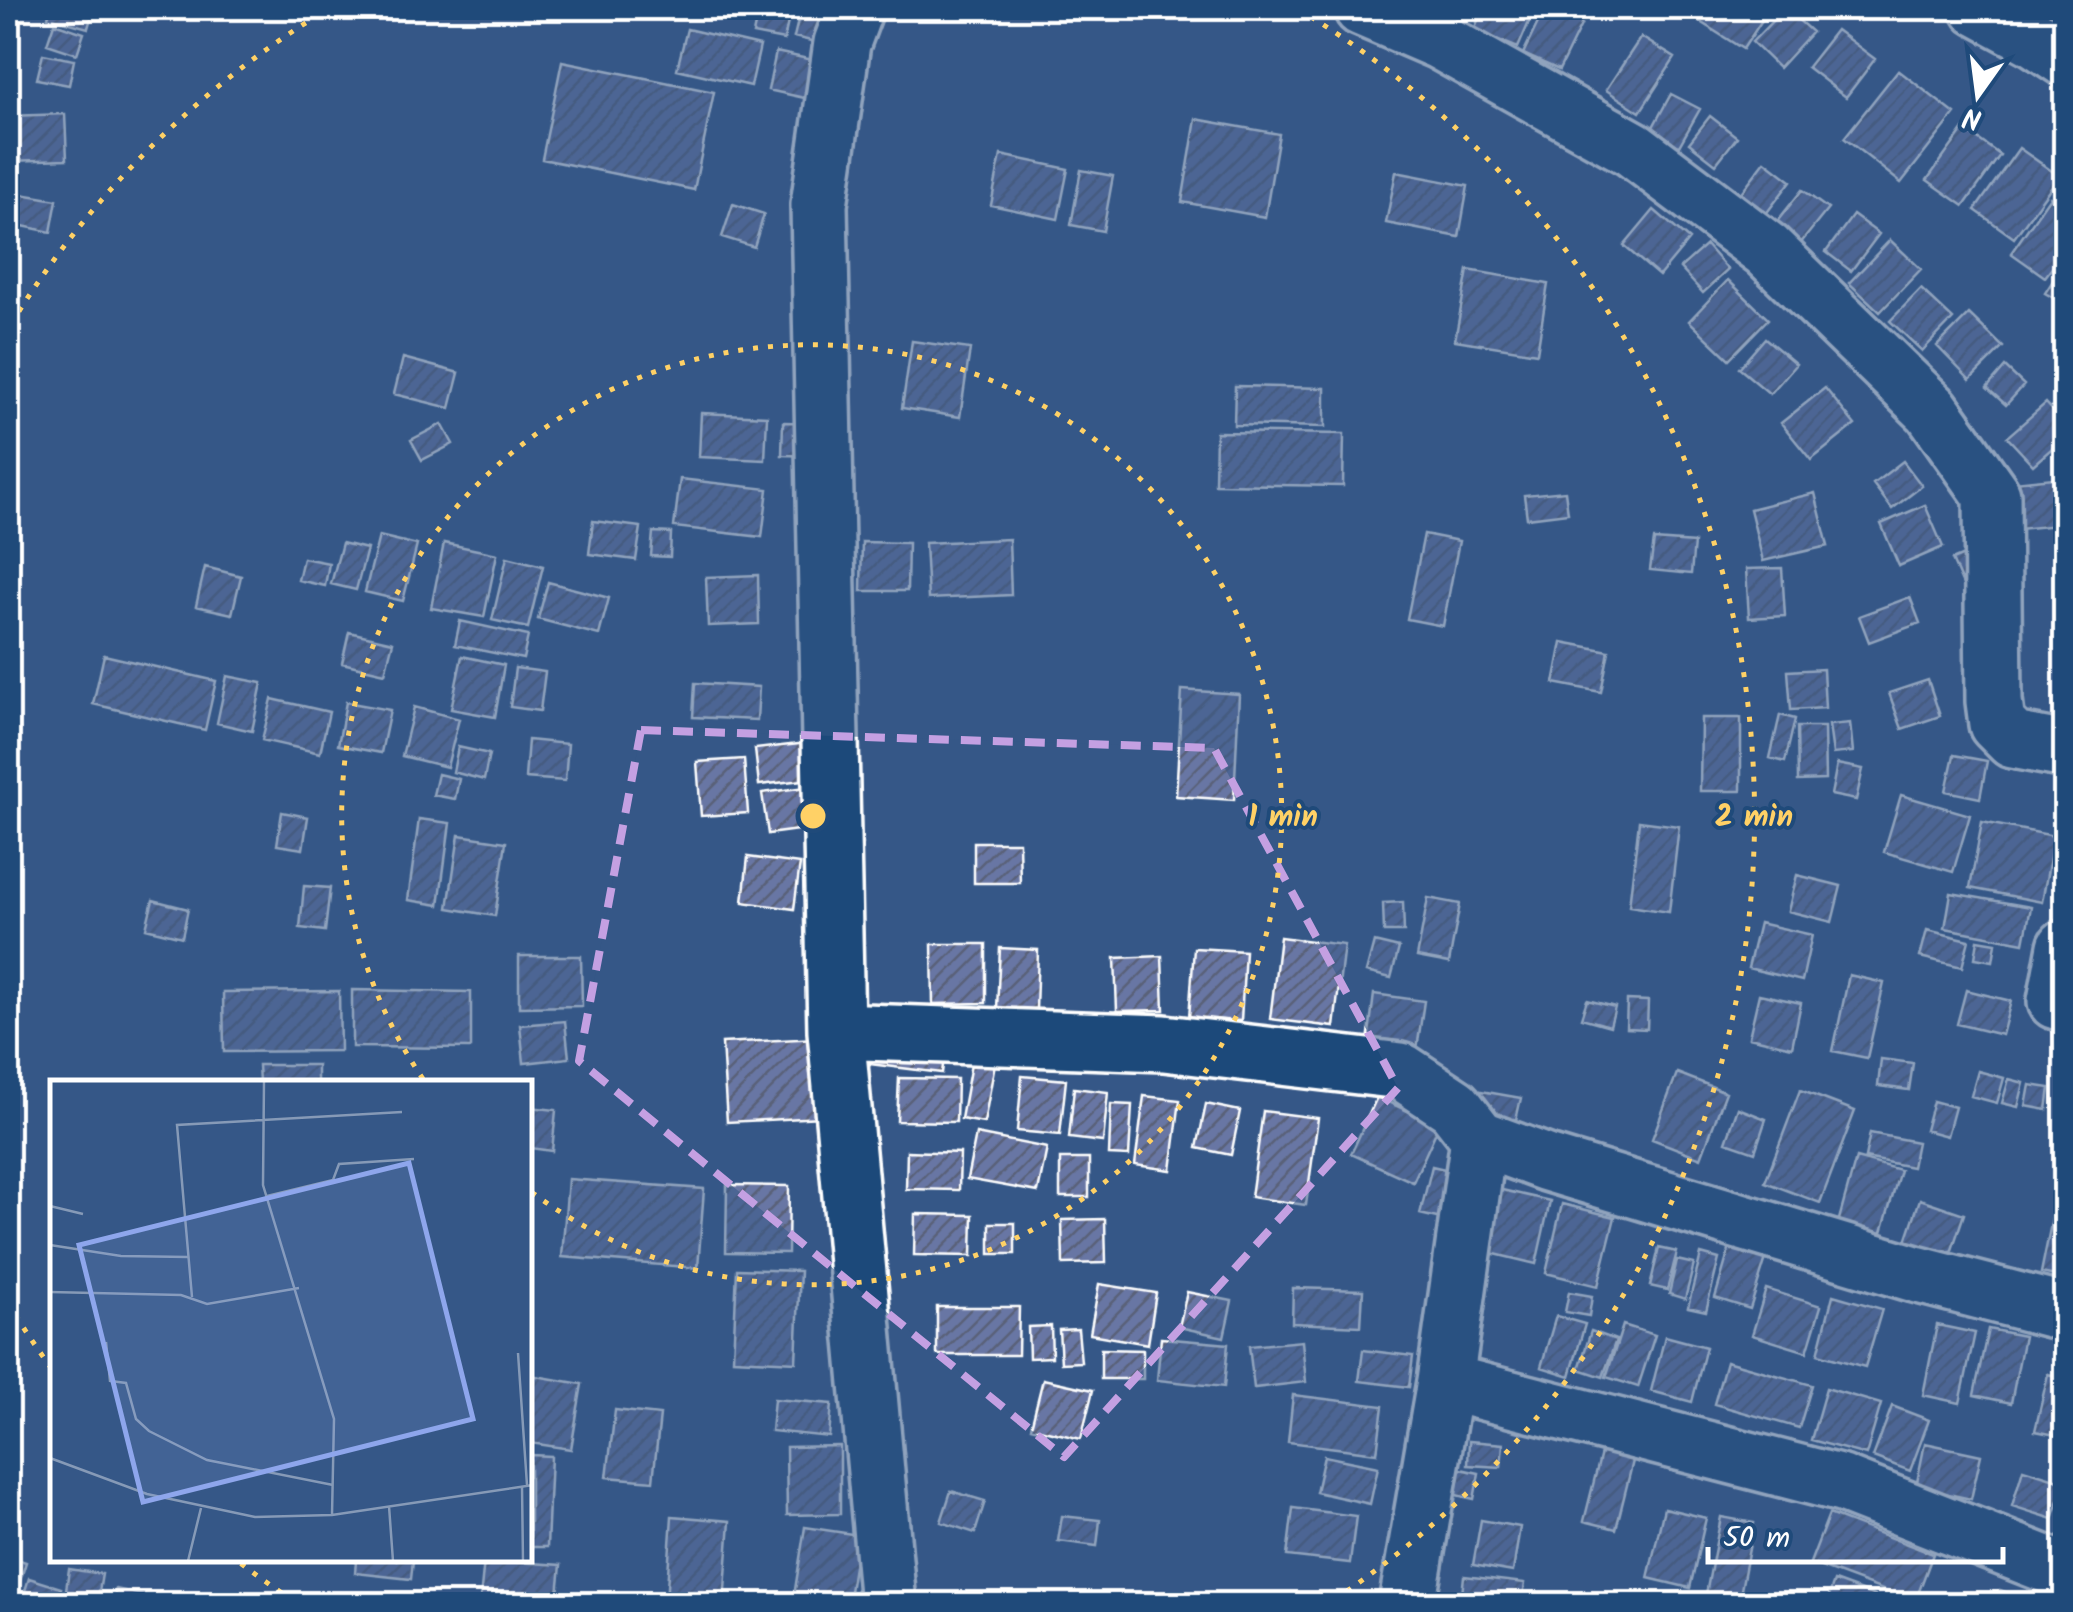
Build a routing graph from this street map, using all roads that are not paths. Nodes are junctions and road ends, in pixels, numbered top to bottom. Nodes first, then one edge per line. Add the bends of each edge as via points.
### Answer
1 (855, 8) edge
2 (1362, 8) edge
3 (1979, 8) edge
4 (2066, 59) edge
5 (2066, 750) edge
6 (2066, 946) edge
7 (2056, 1001) dead end
8 (836, 1031) junction
9 (1479, 1138) junction
10 (2066, 1312) edge
11 (1444, 1382) junction
12 (2066, 1572) edge
13 (888, 1604) edge
14 (1407, 1604) edge

1 - 8 street via 842,43 820,206
2 - 5 street via 1440,42 1634,150 1768,250 1932,410 1992,495 1996,724 2013,740
3 - 4 street
6 - 7 street
8 - 9 street via 1164,1042 1400,1071 1454,1106
8 - 13 street
9 - 10 street via 1915,1274
9 - 11 street
11 - 12 street via 1842,1484
11 - 14 street

